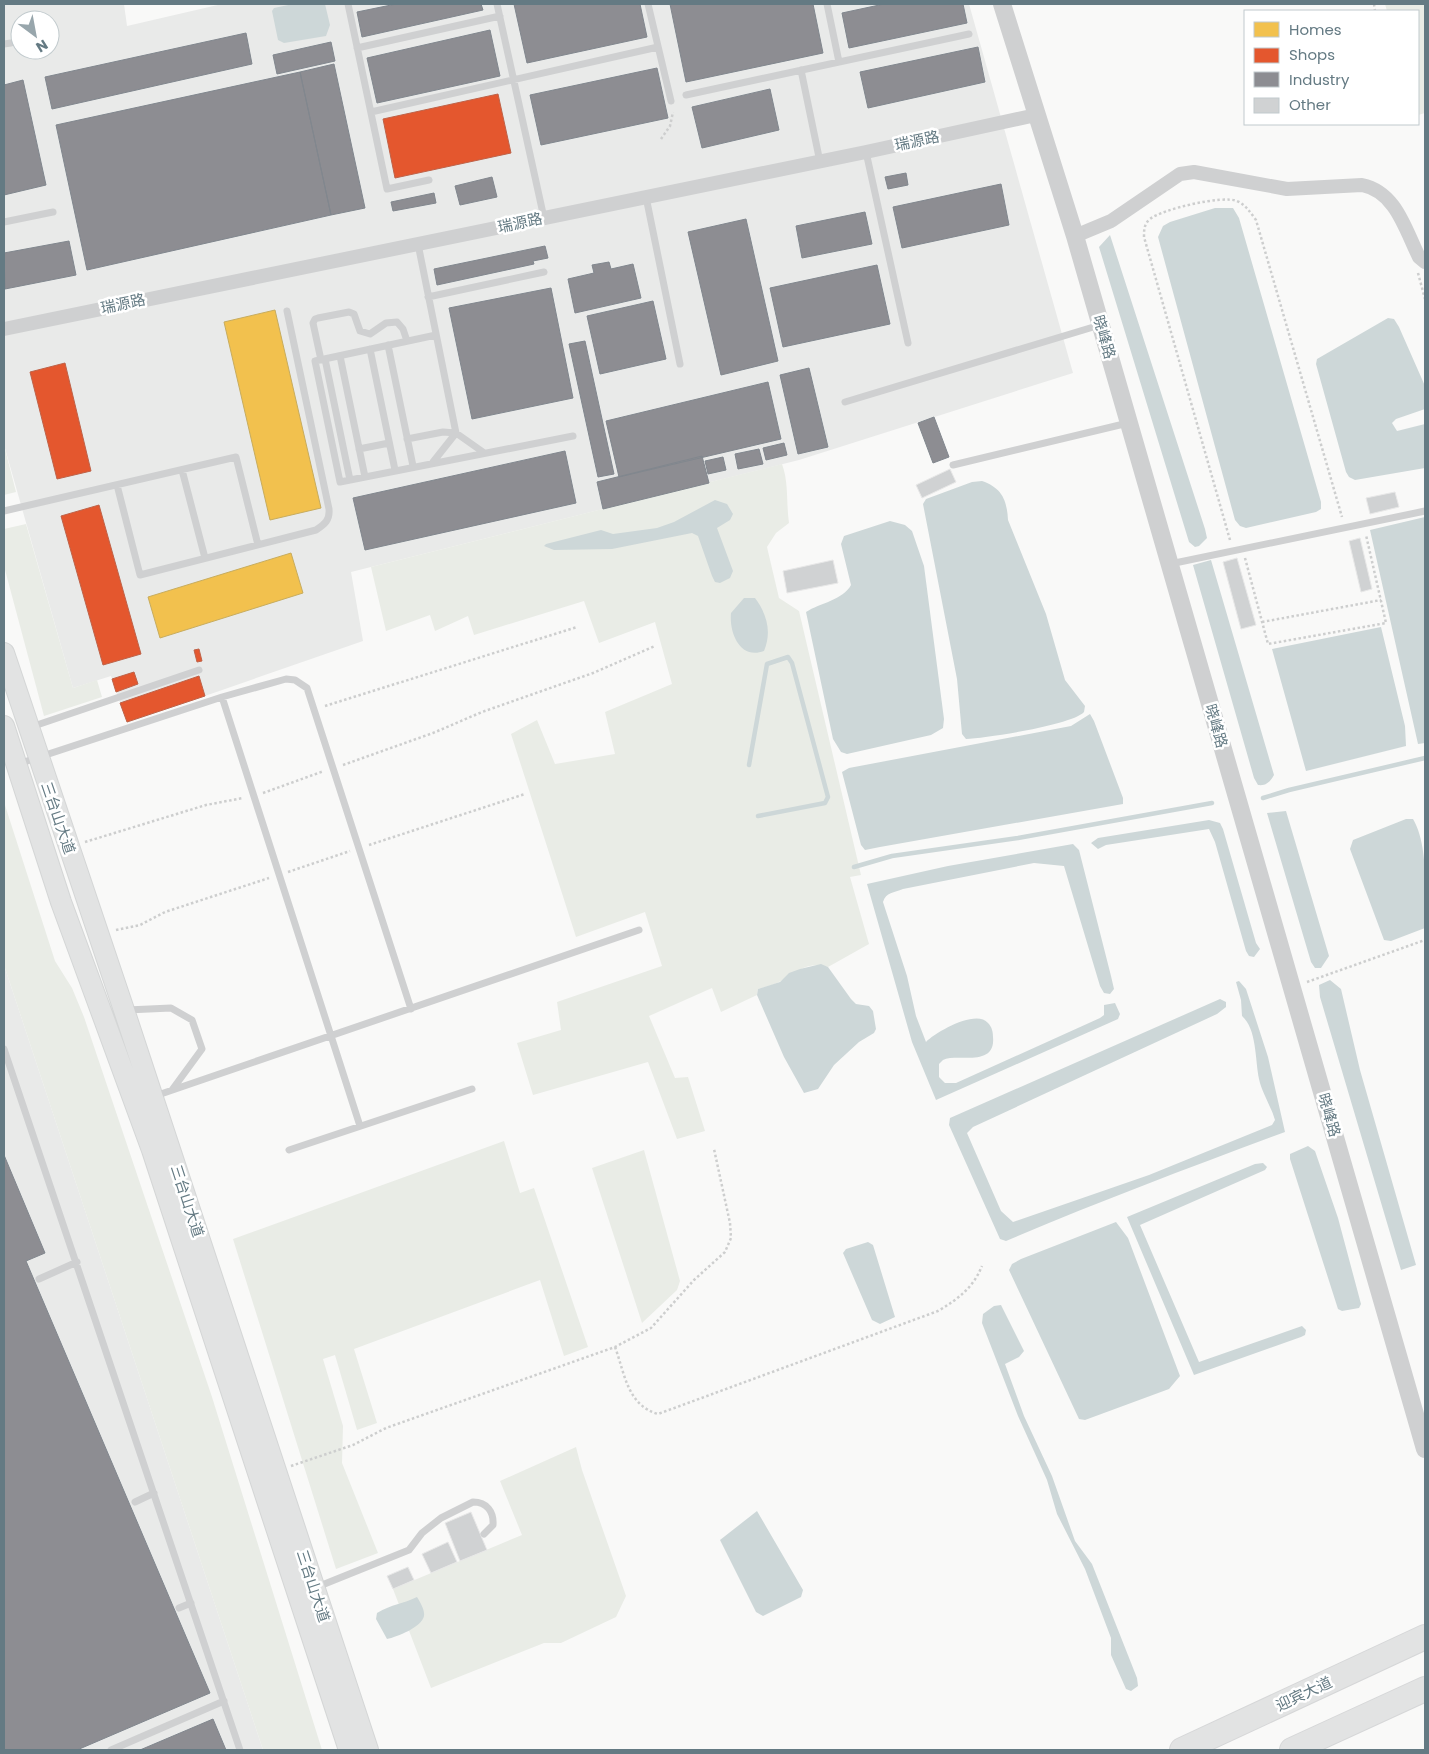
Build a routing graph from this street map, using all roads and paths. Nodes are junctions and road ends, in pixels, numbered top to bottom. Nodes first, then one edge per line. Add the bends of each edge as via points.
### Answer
1 (348, 4) edge
2 (497, 4) edge
3 (648, 4) edge
4 (829, 4) edge
5 (1002, 4) edge
6 (500, 16) junction
7 (969, 34) dead end
8 (658, 47) junction
9 (357, 48) junction
10 (839, 62) junction
11 (801, 70) junction
12 (514, 80) junction
13 (686, 95) dead end
14 (671, 101) joint
15 (371, 112) junction
16 (1036, 115) junction
17 (661, 139) dead end
18 (866, 152) junction
19 (820, 162) junction
20 (429, 180) dead end
21 (646, 197) junction
22 (53, 212) dead end
23 (544, 218) junction
24 (4, 222) edge
25 (1075, 236) junction
26 (418, 244) junction
27 (1422, 259) edge
28 (544, 272) dead end
29 (428, 297) junction
30 (1425, 299) edge
31 (287, 311) dead end
32 (1100, 325) junction
33 (4, 329) edge
34 (436, 335) junction
35 (407, 341) junction
36 (908, 343) dead end
37 (388, 345) junction
38 (370, 350) junction
39 (340, 356) junction
40 (323, 360) junction
41 (680, 364) dead end
42 (845, 402) dead end
43 (1129, 423) junction
44 (456, 433) junction
45 (573, 436) dead end
46 (407, 439) junction
47 (389, 443) junction
48 (359, 449) junction
49 (483, 452) junction
50 (433, 462) junction
51 (952, 465) dead end
52 (413, 466) junction
53 (182, 470) junction
54 (395, 470) junction
55 (365, 477) junction
56 (350, 480) junction
57 (116, 485) junction
58 (4, 511) edge
59 (1425, 511) edge
60 (1363, 524) junction
61 (1345, 528) junction
62 (258, 545) junction
63 (1242, 549) junction
64 (1233, 551) junction
65 (205, 558) junction
66 (1170, 564) junction
67 (1381, 600) junction
68 (1262, 622) junction
69 (577, 627) dead end
70 (655, 646) dead end
71 (4, 654) edge
72 (200, 670) dead end
73 (222, 697) junction
74 (314, 710) junction
75 (4, 726) edge
76 (28, 728) junction
77 (38, 758) junction
78 (10, 762) edge
79 (332, 768) junction
80 (525, 794) dead end
81 (253, 796) junction
82 (68, 847) junction
83 (359, 848) junction
84 (278, 875) junction
85 (639, 930) dead end
86 (99, 934) junction
87 (1425, 940) edge
88 (1292, 987) junction
89 (411, 1009) junction
90 (124, 1010) junction
91 (330, 1037) junction
92 (4, 1049) edge
93 (472, 1089) dead end
94 (153, 1097) junction
95 (360, 1126) junction
96 (714, 1149) dead end
97 (289, 1150) dead end
98 (77, 1262) junction
99 (982, 1266) dead end
100 (39, 1279) dead end
101 (615, 1347) junction
102 (1425, 1450) edge
103 (276, 1471) junction
104 (154, 1493) junction
105 (135, 1502) dead end
106 (484, 1534) dead end
107 (314, 1588) junction
108 (191, 1603) junction
109 (179, 1608) dead end
110 (1425, 1637) edge
111 (1425, 1689) edge
112 (224, 1701) junction
113 (111, 1750) edge
114 (240, 1750) edge
115 (349, 1750) edge
116 (368, 1750) edge
117 (1182, 1750) edge
118 (1292, 1750) edge

1 - 9 lane
2 - 6 lane
3 - 8 lane
4 - 10 lane
5 - 16 street, 晓峰路
6 - 9 lane
6 - 12 lane
7 - 10 lane
8 - 12 lane
8 - 14 lane
9 - 15 lane
10 - 11 lane
11 - 13 lane
11 - 19 lane
12 - 15 lane
12 - 23 lane
14 - 17 path via 674,114
15 - 20 lane via 387,189
16 - 18 street, 瑞源路
16 - 25 street, 晓峰路
18 - 19 street, 瑞源路
18 - 36 lane
19 - 21 street, 瑞源路
21 - 23 street, 瑞源路
21 - 41 lane
22 - 24 lane
23 - 26 street, 瑞源路
25 - 27 street via 1110,221 1186,172 1287,189 1362,185 1373,188 1393,204
25 - 32 street, 晓峰路
26 - 29 lane
26 - 33 street, 瑞源路
27 - 30 path via 1418,278
28 - 29 lane
29 - 34 lane
31 - 62 lane via 330,516 326,524 316,530
32 - 42 lane
32 - 43 street, 晓峰路
34 - 35 lane
34 - 44 lane
35 - 37 lane
35 - 40 lane via 397,322 386,324 370,334 360,330 354,314 349,312 318,318 313,323
37 - 38 lane
37 - 46 lane
38 - 39 lane
38 - 47 lane
39 - 40 lane
39 - 48 lane
40 - 56 lane
40 - 56 lane via 315,362 340,482
43 - 51 lane
43 - 66 street, 晓峰路
44 - 46 lane
44 - 49 lane
44 - 50 lane
45 - 49 lane
46 - 52 lane
47 - 48 lane
47 - 54 lane
48 - 55 lane
49 - 50 lane
50 - 52 lane
52 - 54 lane
53 - 57 lane
53 - 62 lane via 236,458
53 - 65 lane
54 - 55 lane
55 - 56 lane
57 - 58 lane
57 - 65 lane via 140,575
59 - 60 lane
60 - 61 lane
60 - 67 path
61 - 63 lane
61 - 64 path via 1256,220 1248,208 1236,200 1222,198 1164,212 1144,226 1144,237
62 - 65 lane
63 - 64 lane
63 - 68 path
64 - 66 lane
66 - 88 street, 晓峰路
67 - 68 path
67 - 68 path via 1386,623 1268,644
69 - 74 path
70 - 79 path via 593,673
71 - 76 main road, 三台山大道
72 - 76 lane
73 - 74 lane via 286,679 296,680 307,688
73 - 77 lane
73 - 81 lane
74 - 79 lane
75 - 78 main road, 三台山大道
76 - 77 main road, 三台山大道
77 - 78 lane
77 - 82 main road, 三台山大道
78 - 94 main road, 三台山大道 via 23,786 62,902
79 - 81 path
79 - 83 lane
80 - 83 path
81 - 82 path via 206,805
81 - 84 lane
82 - 86 main road, 三台山大道
83 - 84 path
83 - 89 lane
84 - 86 path via 165,912 140,925
84 - 91 lane
85 - 89 lane
86 - 90 main road, 三台山大道
87 - 88 path
88 - 102 street, 晓峰路
89 - 91 lane
90 - 94 main road, 三台山大道
90 - 94 lane via 171,1008 192,1020 202,1049
91 - 94 lane
91 - 95 lane
92 - 98 lane
93 - 95 lane
94 - 103 main road, 三台山大道
94 - 115 main road, 三台山大道
95 - 97 lane
96 - 101 path via 731,1238 724,1252 651,1328
98 - 100 lane
98 - 104 lane
99 - 101 path via 967,1292 938,1311 658,1414 646,1410 634,1400
101 - 103 path via 386,1428 353,1445
103 - 107 main road, 三台山大道
104 - 105 lane
104 - 108 lane
106 - 107 lane via 493,1525 492,1514 486,1506 473,1502 441,1518 422,1533 409,1550
107 - 116 main road, 三台山大道
108 - 109 lane
108 - 112 lane
110 - 117 highway, 迎宾大道
111 - 118 highway
112 - 113 lane
112 - 114 lane

